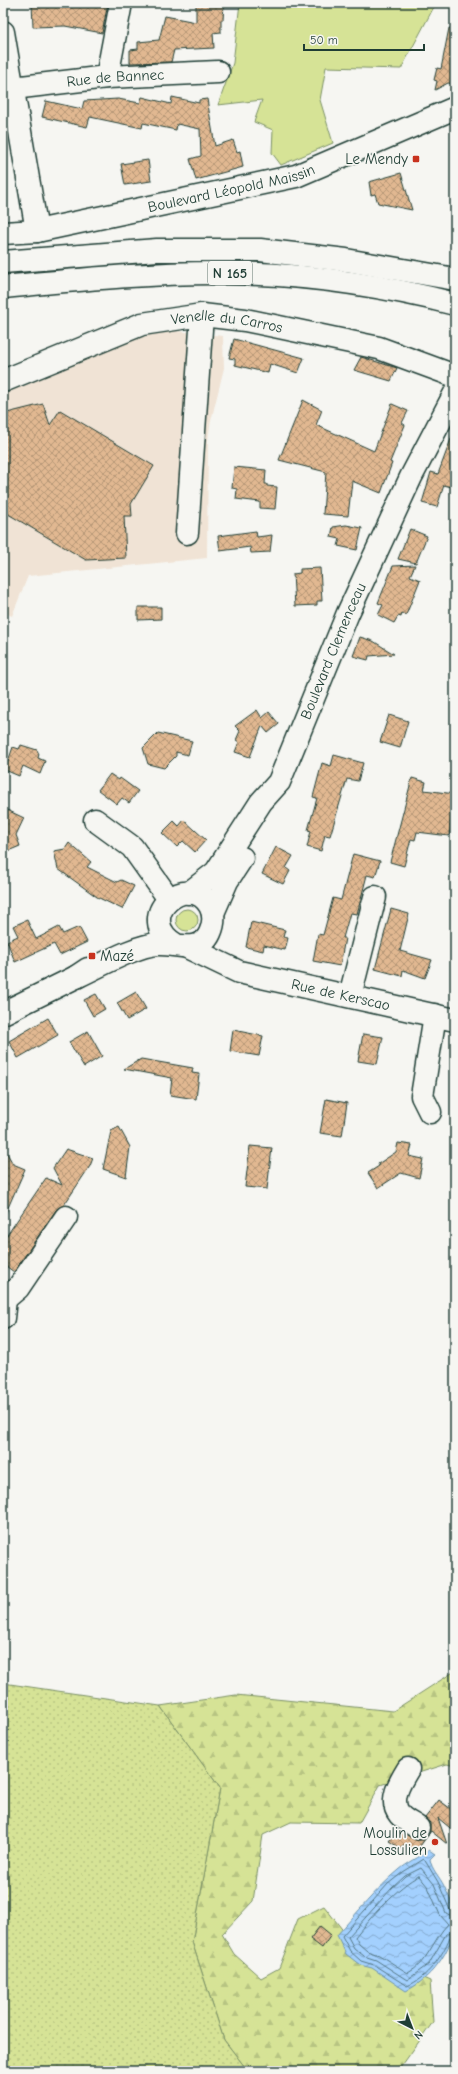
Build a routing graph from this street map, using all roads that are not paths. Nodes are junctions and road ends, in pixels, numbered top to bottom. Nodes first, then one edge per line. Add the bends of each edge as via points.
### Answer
1 (121, 3) edge
2 (3, 32) edge
3 (218, 72) dead end
4 (107, 77) junction
5 (13, 88) junction
6 (453, 109) edge
7 (37, 231) junction
8 (3, 233) edge
9 (3, 262) edge
10 (455, 279) edge
11 (3, 287) edge
12 (455, 304) edge
13 (202, 315) junction
14 (455, 376) edge
15 (3, 381) edge
16 (455, 393) edge
17 (187, 533) dead end
18 (279, 782) junction
19 (95, 820) dead end
20 (189, 893) junction
21 (375, 897) dead end
22 (165, 904) junction
23 (213, 919) junction
24 (181, 946) junction
25 (228, 965) junction
26 (76, 976) junction
27 (350, 996) junction
28 (3, 1013) edge
29 (445, 1017) edge
30 (430, 1112) dead end
31 (66, 1217) dead end
32 (4, 1305) edge
33 (408, 1769) dead end
34 (418, 1828) dead end

1 - 4 main road
2 - 5 main road
3 - 4 main road, Rue de Bannec
4 - 5 main road, Rue de Bannec
5 - 7 main road
6 - 7 main road, Boulevard Léopold Maissin via 339,160 296,176
7 - 8 main road, Boulevard Léopold Maissin
9 - 10 main road, N 165 via 157,250 260,250 346,260
11 - 12 main road, N 165 via 140,276 226,273 291,276 340,282
13 - 14 main road, Venelle du Carros via 245,320 379,348
13 - 15 main road, Venelle du Carros via 142,324
13 - 17 main road
16 - 18 main road, Boulevard Clemenceau via 411,477 348,613
18 - 20 main road, Boulevard Clemenceau via 261,802 216,872
18 - 23 main road via 269,817 227,881
19 - 22 main road via 132,847
20 - 22 main road via 175,895
20 - 23 main road via 204,899
21 - 27 main road
22 - 24 main road via 160,926 163,934
22 - 26 main road via 138,936
23 - 24 main road via 210,935 203,941 196,946
23 - 25 main road via 218,945
24 - 25 main road, Rue de Kerscao
24 - 26 main road via 146,946
25 - 27 main road, Rue de Kerscao via 239,972
26 - 28 main road
27 - 29 main road, Rue de Kerscao
29 - 30 main road via 422,1096
31 - 32 main road
33 - 34 main road via 397,1786 395,1804 400,1816

